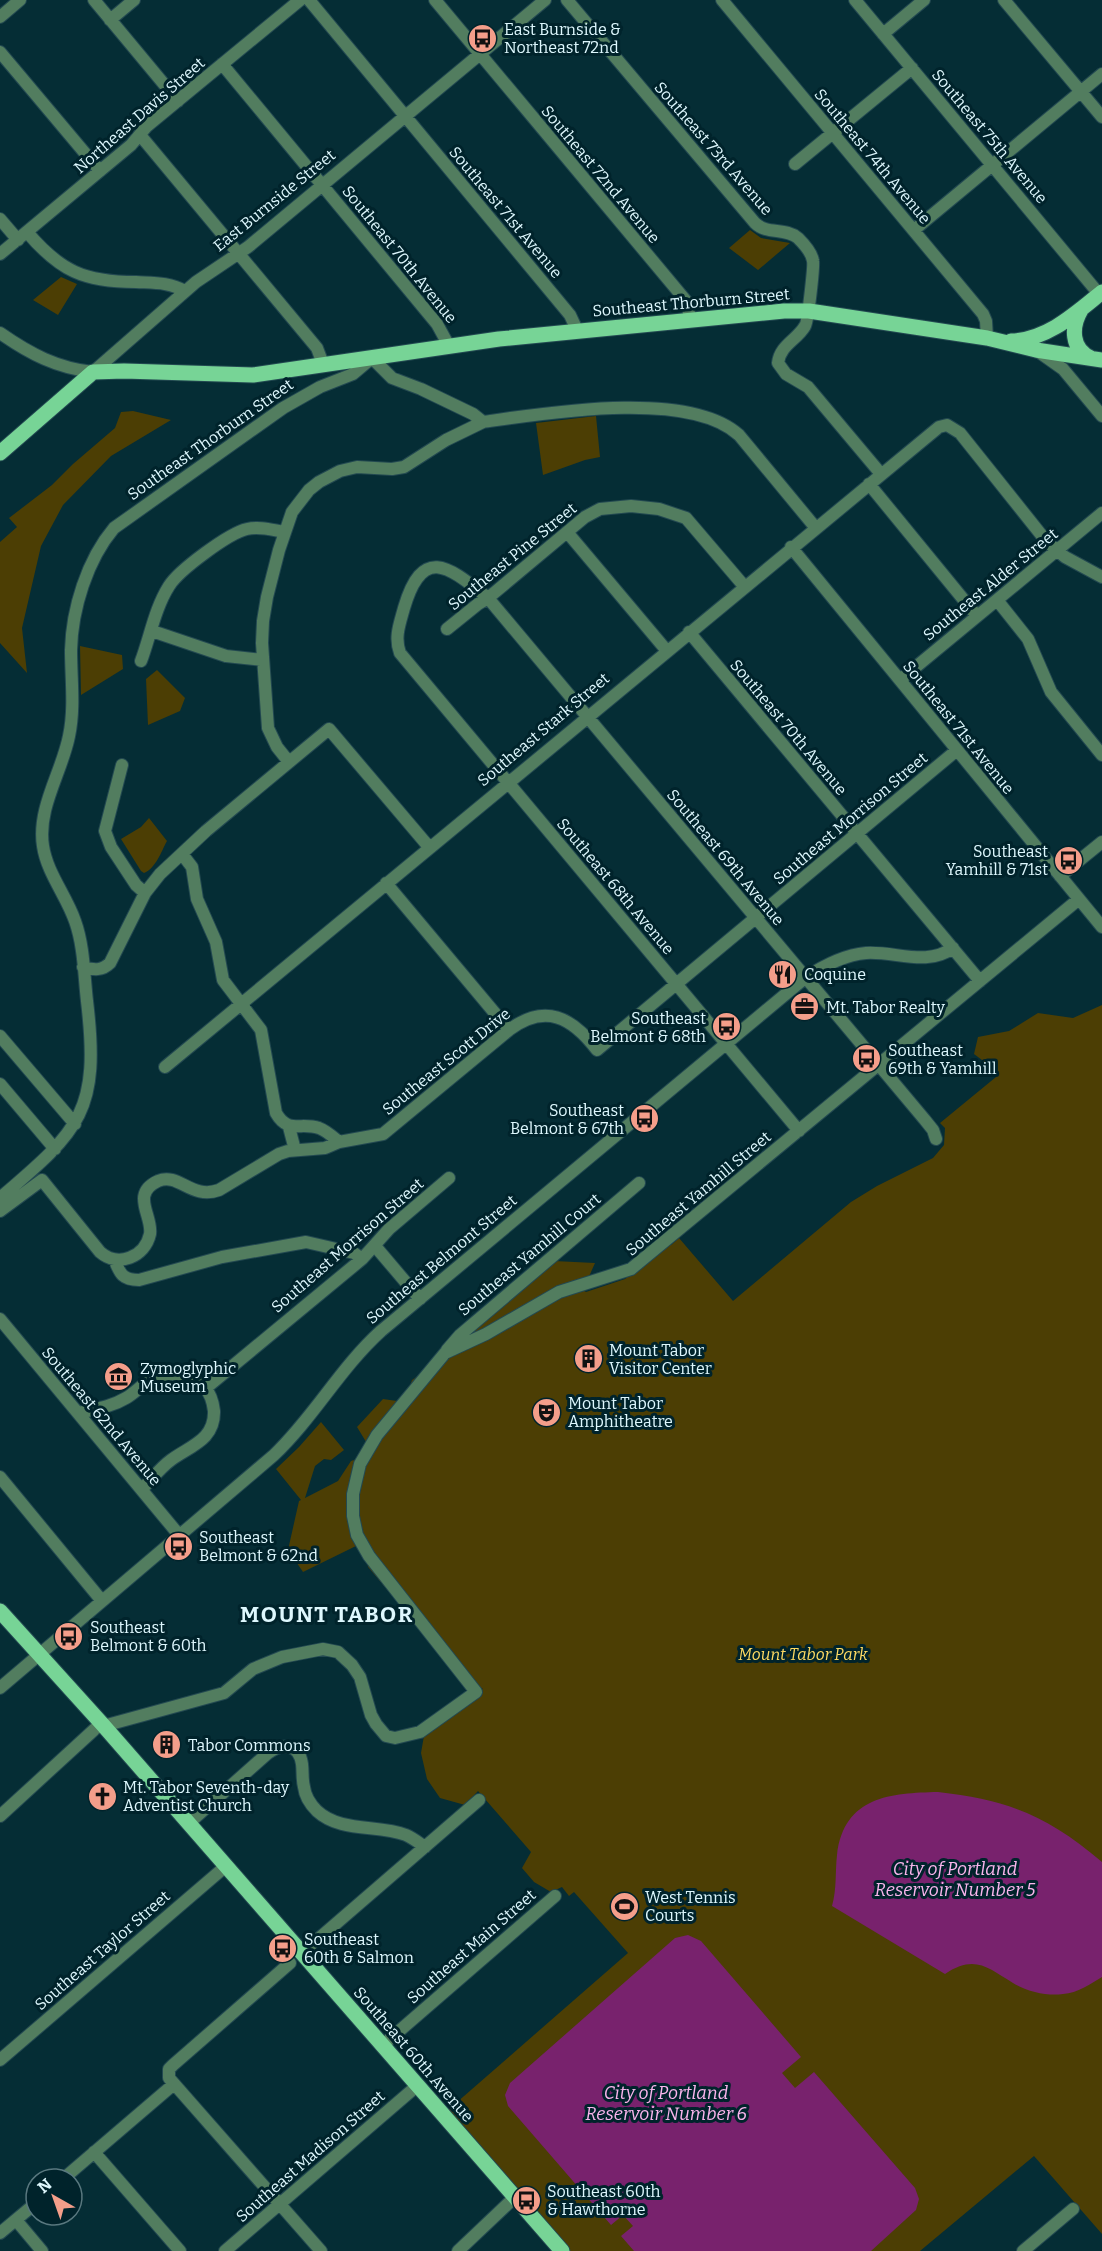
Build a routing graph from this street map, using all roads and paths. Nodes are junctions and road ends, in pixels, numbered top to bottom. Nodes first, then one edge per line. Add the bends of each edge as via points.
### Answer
1 (20, 0) edge
2 (94, 0) edge
3 (134, 0) edge
4 (300, 0) edge
5 (309, 0) edge
6 (435, 0) edge
7 (545, 0) edge
8 (567, 0) edge
9 (722, 0) edge
10 (855, 0) edge
11 (924, 0) edge
12 (1004, 0) edge
13 (0, 17) edge
14 (111, 20) junction
15 (883, 34) junction
16 (0, 52) edge
17 (480, 54) junction
18 (222, 64) junction
19 (912, 68) junction
20 (1102, 74) edge
21 (1081, 92) junction
22 (178, 101) junction
23 (405, 116) junction
24 (1102, 117) edge
25 (833, 132) junction
26 (140, 135) junction
27 (795, 164) dead end
28 (992, 165) junction
29 (100, 171) junction
30 (322, 185) junction
31 (0, 219) edge
32 (914, 230) junction
33 (22, 236) junction
34 (0, 254) edge
35 (239, 254) junction
36 (185, 291) junction
37 (1101, 293) edge
38 (1083, 307) junction
39 (809, 311) junction
40 (690, 318) junction
41 (578, 330) junction
42 (0, 333) edge
43 (987, 338) junction
44 (1005, 341) junction
45 (449, 346) junction
46 (1036, 350) junction
47 (372, 358) junction
48 (1098, 360) edge
49 (323, 364) junction
50 (93, 372) junction
51 (1102, 416) edge
52 (483, 422) junction
53 (0, 453) edge
54 (881, 474) junction
55 (869, 483) junction
56 (1102, 513) edge
57 (815, 527) junction
58 (285, 532) junction
59 (567, 532) junction
60 (791, 547) junction
61 (1056, 551) junction
62 (1102, 577) edge
63 (744, 586) junction
64 (488, 598) junction
65 (997, 600) junction
66 (977, 616) junction
67 (447, 629) dead end
68 (152, 631) junction
69 (688, 632) junction
70 (667, 651) junction
71 (263, 660) junction
72 (141, 661) dead end
73 (408, 663) joint
74 (900, 680) junction
75 (587, 716) junction
76 (957, 750) junction
77 (1102, 754) edge
78 (289, 762) junction
79 (122, 765) dead end
80 (507, 782) junction
81 (858, 833) junction
82 (1102, 842) edge
83 (429, 847) junction
84 (182, 854) junction
85 (1060, 876) junction
86 (386, 883) junction
87 (145, 893) junction
88 (1078, 899) junction
89 (754, 918) junction
90 (1102, 927) edge
91 (952, 948) junction
92 (84, 967) junction
93 (805, 978) junction
94 (980, 981) junction
95 (676, 984) junction
96 (240, 1004) junction
97 (509, 1030) junction
98 (0, 1036) edge
99 (726, 1044) junction
100 (597, 1050) joint
101 (878, 1064) junction
102 (165, 1067) dead end
103 (0, 1084) edge
104 (75, 1124) junction
105 (289, 1127) junction
106 (799, 1131) junction
107 (936, 1139) dead end
108 (339, 1142) junction
109 (55, 1149) junction
110 (295, 1150) junction
111 (448, 1178) dead end
112 (639, 1183) dead end
113 (0, 1198) edge
114 (0, 1211) edge
115 (375, 1246) junction
116 (362, 1259) junction
117 (115, 1261) junction
118 (420, 1299) junction
119 (0, 1318) edge
120 (444, 1353) junction
121 (206, 1388) junction
122 (78, 1413) junction
123 (0, 1477) edge
124 (142, 1490) junction
125 (179, 1535) junction
126 (102, 1601) junction
127 (0, 1611) edge
128 (39, 1654) junction
129 (0, 1688) edge
130 (103, 1725) junction
131 (479, 1800) dead end
132 (0, 1816) edge
133 (189, 1823) junction
134 (425, 1847) junction
135 (226, 1866) junction
136 (555, 1896) dead end
137 (302, 1953) junction
138 (290, 1963) dead end
139 (383, 2045) junction
140 (0, 2060) edge
141 (174, 2084) junction
142 (418, 2085) junction
143 (94, 2152) junction
144 (77, 2167) edge
145 (515, 2197) junction
146 (279, 2204) junction
147 (1073, 2209) dead end
148 (24, 2213) edge
149 (16, 2220) junction
150 (0, 2234) edge
151 (42, 2251) edge
152 (180, 2251) edge
153 (225, 2251) edge
154 (321, 2251) edge
155 (458, 2251) edge
156 (562, 2251) edge
157 (1023, 2251) edge

1 - 13 street
2 - 14 street
3 - 14 street
4 - 18 street, Northeast Davis Street
5 - 23 street, Southeast 71st Avenue
6 - 17 street, Southeast 72nd Avenue
7 - 17 street, East Burnside Street
8 - 39 street, Southeast 73rd Avenue via 755,223 763,230 793,235 809,251 814,265
9 - 25 street, Southeast 74th Avenue
10 - 15 street, Southeast 75th Avenue
11 - 15 street
12 - 21 street
14 - 22 street
15 - 19 street, Southeast 75th Avenue
16 - 29 street
17 - 23 street, East Burnside Street
17 - 40 street, Southeast 72nd Avenue via 687,302
18 - 22 street, Northeast Davis Street
18 - 30 street, Southeast 70th Avenue
19 - 25 street
19 - 28 street, Southeast 75th Avenue
20 - 21 street
21 - 24 street
21 - 28 street
22 - 26 street, Northeast Davis Street
23 - 30 street, East Burnside Street
23 - 41 street, Southeast 71st Avenue via 570,315
25 - 27 street
25 - 32 street, Southeast 74th Avenue
26 - 29 street, Northeast Davis Street
26 - 35 street
28 - 32 street
28 - 37 street, Southeast 75th Avenue
29 - 33 street, Northeast Davis Street
30 - 35 street, East Burnside Street
30 - 45 street, Southeast 70th Avenue via 437,324
31 - 33 street
32 - 43 street, Southeast 74th Avenue via 983,314
33 - 34 street, Northeast Davis Street
33 - 36 street via 78,274 113,282 165,283
35 - 36 street, East Burnside Street
35 - 49 street via 317,348
36 - 50 street, East Burnside Street
37 - 38 main road
38 - 44 main road via 1043,334
38 - 48 main road via 1074,338 1080,350
39 - 40 main road, Southeast Thorburn Street
39 - 43 main road, Southeast Thorburn Street
39 - 54 street via 807,324 783,349 778,363 786,374 808,387
40 - 41 main road, Southeast Thorburn Street
41 - 45 main road, Southeast Thorburn Street
42 - 50 street via 50,363
43 - 44 main road, Southeast Thorburn Street
44 - 46 main road
45 - 47 main road, Southeast Thorburn Street
46 - 48 main road
46 - 51 street via 1063,369
47 - 49 main road
47 - 52 street via 392,378
47 - 92 street, Southeast Thorburn Street via 353,374 294,400 187,475 114,528 98,551 74,621 70,735 42,832 44,854 75,921
49 - 50 main road via 253,375
50 - 53 main road, East Burnside Street
52 - 57 street via 586,409 642,407 678,411 718,422 739,435
52 - 58 street via 404,467 357,467 319,482 292,512
54 - 55 street, Southeast Stark Street
54 - 61 street, Southeast Stark Street via 932,431 947,425 955,428
55 - 57 street, Southeast Stark Street
55 - 66 street
56 - 61 street, Southeast Alder Street
57 - 60 street, Southeast Stark Street
58 - 68 street via 246,529 187,566 164,596
58 - 71 street via 263,621
59 - 63 street, Southeast Pine Street via 594,511 608,507 659,509 680,515 690,521
59 - 64 street, Southeast Pine Street
59 - 70 street
60 - 63 street, Southeast Stark Street
60 - 74 street, Southeast 71st Avenue
61 - 62 street
61 - 65 street, Southeast Alder Street
63 - 69 street, Southeast Stark Street
64 - 67 street, Southeast Pine Street
64 - 73 street, Southeast 69th Avenue via 449,569 423,571 412,583 397,634 400,653
64 - 75 street, Southeast 69th Avenue
65 - 66 street, Southeast Alder Street
65 - 77 street via 1028,639 1051,692
66 - 74 street, Southeast Alder Street
68 - 71 street via 226,656
68 - 72 street
69 - 70 street, Southeast Stark Street
69 - 81 street, Southeast 70th Avenue
70 - 75 street, Southeast Stark Street
71 - 78 street via 268,728 276,747
73 - 80 street, Southeast 68th Avenue
74 - 76 street, Southeast 71st Avenue
75 - 80 street, Southeast Stark Street
75 - 89 street, Southeast 69th Avenue
76 - 81 street, Southeast Morrison Street
76 - 85 street, Southeast 71st Avenue
78 - 83 street via 329,729
78 - 84 street
79 - 87 street via 105,831 117,857
80 - 83 street, Southeast Stark Street
80 - 95 street, Southeast 68th Avenue
81 - 89 street, Southeast Morrison Street
81 - 91 street, Southeast 70th Avenue
82 - 85 street
83 - 86 street, Southeast Stark Street
84 - 87 street
84 - 96 street via 192,867 198,899 216,942 223,980
85 - 88 street, Southeast 71st Avenue
86 - 96 street, Southeast Stark Street
86 - 97 street
87 - 92 street via 110,963 97,970
88 - 90 street, Southeast 71st Avenue
88 - 94 street, Southeast Yamhill Street
89 - 93 street, Southeast 69th Avenue
89 - 95 street, Southeast Morrison Street
91 - 93 street, Southeast Belmont Street via 928,958 853,955
91 - 94 street, Southeast 70th Avenue
92 - 104 street, Southeast Thorburn Street via 92,1062 89,1088
93 - 99 street, Southeast Belmont Street
93 - 101 street, Southeast 69th Avenue
94 - 101 street, Southeast Yamhill Street
95 - 99 street, Southeast 68th Avenue
95 - 100 street, Southeast Morrison Street
96 - 102 street, Southeast Stark Street
96 - 105 street via 261,1030 276,1113
97 - 100 street, Southeast Scott Drive via 530,1017 554,1016 578,1028
97 - 108 street, Southeast Scott Drive via 383,1134
98 - 104 street
99 - 106 street, Southeast 68th Avenue
99 - 118 street, Southeast Belmont Street
101 - 106 street, Southeast Yamhill Street
101 - 107 street, Southeast 69th Avenue via 933,1130
103 - 109 street
104 - 109 street, Southeast Thorburn Street
105 - 108 street via 316,1127
105 - 110 street
106 - 120 street, Southeast Yamhill Street via 628,1271 566,1289 486,1335
108 - 110 street, Southeast Scott Drive via 325,1148
109 - 113 street
110 - 117 street, Southeast Scott Drive via 279,1154 210,1193 197,1192 174,1180 158,1181 144,1199 150,1230 146,1244 131,1257
111 - 115 street, Southeast Morrison Street
112 - 120 street, Southeast Yamhill Court via 467,1328
114 - 117 street via 42,1180 100,1252
115 - 116 street, Southeast Morrison Street
115 - 118 street
116 - 117 street via 354,1253 306,1242 222,1257 139,1280 125,1278
116 - 121 street, Southeast Morrison Street
118 - 125 street, Southeast Belmont Street via 359,1352 285,1444
119 - 122 street, Southeast 62nd Avenue
120 - 130 street, Southeast Yamhill Street via 366,1452 356,1479 353,1515 357,1535 369,1556 476,1692 420,1732 390,1737 372,1719 362,1683 352,1665 338,1652 323,1649 259,1666 224,1693
121 - 122 street via 186,1376 161,1375 129,1397
121 - 124 street via 214,1409 209,1431 196,1445 170,1461
122 - 124 street, Southeast 62nd Avenue
123 - 126 street
124 - 125 street, Southeast 62nd Avenue
125 - 126 street, Southeast Belmont Street
126 - 128 street, Southeast Belmont Street
127 - 128 main road, Southeast 60th Avenue
128 - 129 street, Southeast Belmont Street
128 - 130 main road, Southeast 60th Avenue
130 - 132 street, Southeast Yamhill Street
130 - 133 main road, Southeast 60th Avenue
131 - 134 street
133 - 134 street via 268,1753 284,1745 301,1758 305,1792 317,1811 344,1824 404,1834
133 - 135 main road, Southeast 60th Avenue
134 - 137 street
135 - 137 main road, Southeast 60th Avenue
135 - 140 street, Southeast Taylor Street
136 - 139 street, Southeast Main Street
137 - 139 main road, Southeast 60th Avenue
138 - 141 street via 170,2067 169,2078
139 - 142 main road, Southeast 60th Avenue
141 - 143 street
141 - 146 street
142 - 145 main road, Southeast 60th Avenue
142 - 146 street, Southeast Madison Street
143 - 144 street
143 - 152 street
145 - 155 street
145 - 156 main road, Southeast 60th Avenue
146 - 153 street, Southeast Madison Street
146 - 154 street
147 - 157 street
148 - 149 street
149 - 150 street
149 - 151 street

